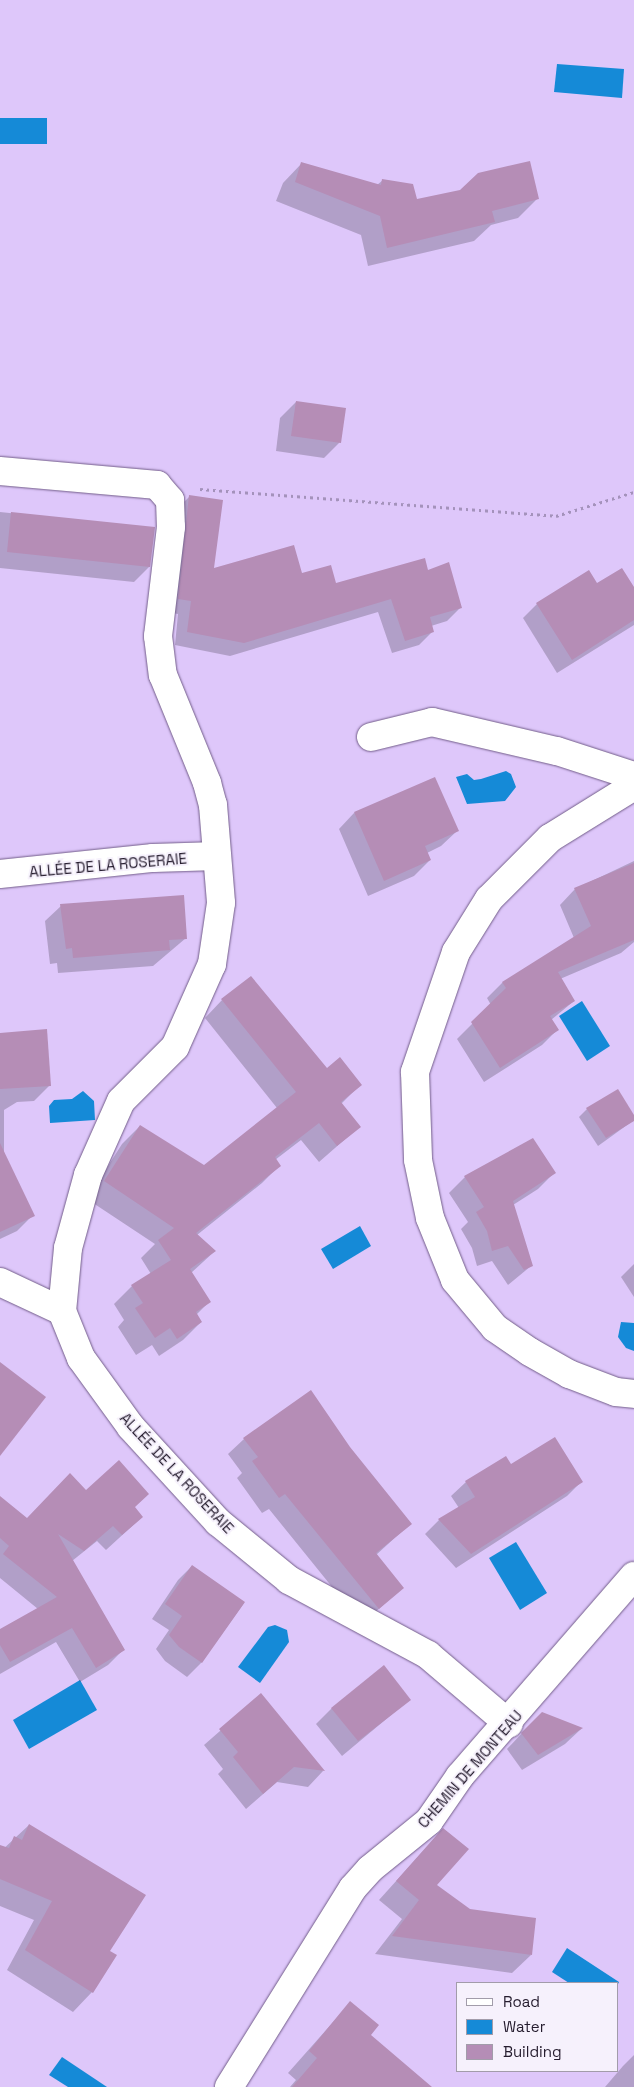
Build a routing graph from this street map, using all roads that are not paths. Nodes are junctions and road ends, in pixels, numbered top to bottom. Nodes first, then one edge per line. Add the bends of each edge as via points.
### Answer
1 (0, 470) edge
2 (371, 737) dead end
3 (634, 776) edge
4 (634, 786) edge
5 (217, 856) junction
6 (0, 874) edge
7 (0, 1282) edge
8 (62, 1311) junction
9 (634, 1394) edge
10 (634, 1576) edge
11 (509, 1724) junction
12 (229, 2087) edge

1 - 5 street via 157,485 165,491 171,511 158,636 163,675 207,783 213,805
2 - 3 street via 432,722 557,752
4 - 9 street via 550,838 490,899 456,952 415,1072 420,1169 430,1218 455,1280 495,1328 530,1352 569,1374 616,1392
5 - 6 street, ALLÉE DE LA ROSERAIE via 153,858
5 - 8 street via 221,904 212,964 175,1047 121,1101 88,1175 68,1248
7 - 8 street
8 - 11 street, ALLÉE DE LA ROSERAIE via 81,1358 131,1427 218,1522 289,1580 428,1655
10 - 11 street, CHEMIN DE MONTEAU
11 - 12 street, CHEMIN DE MONTEAU via 460,1776 429,1822 370,1869 353,1888

